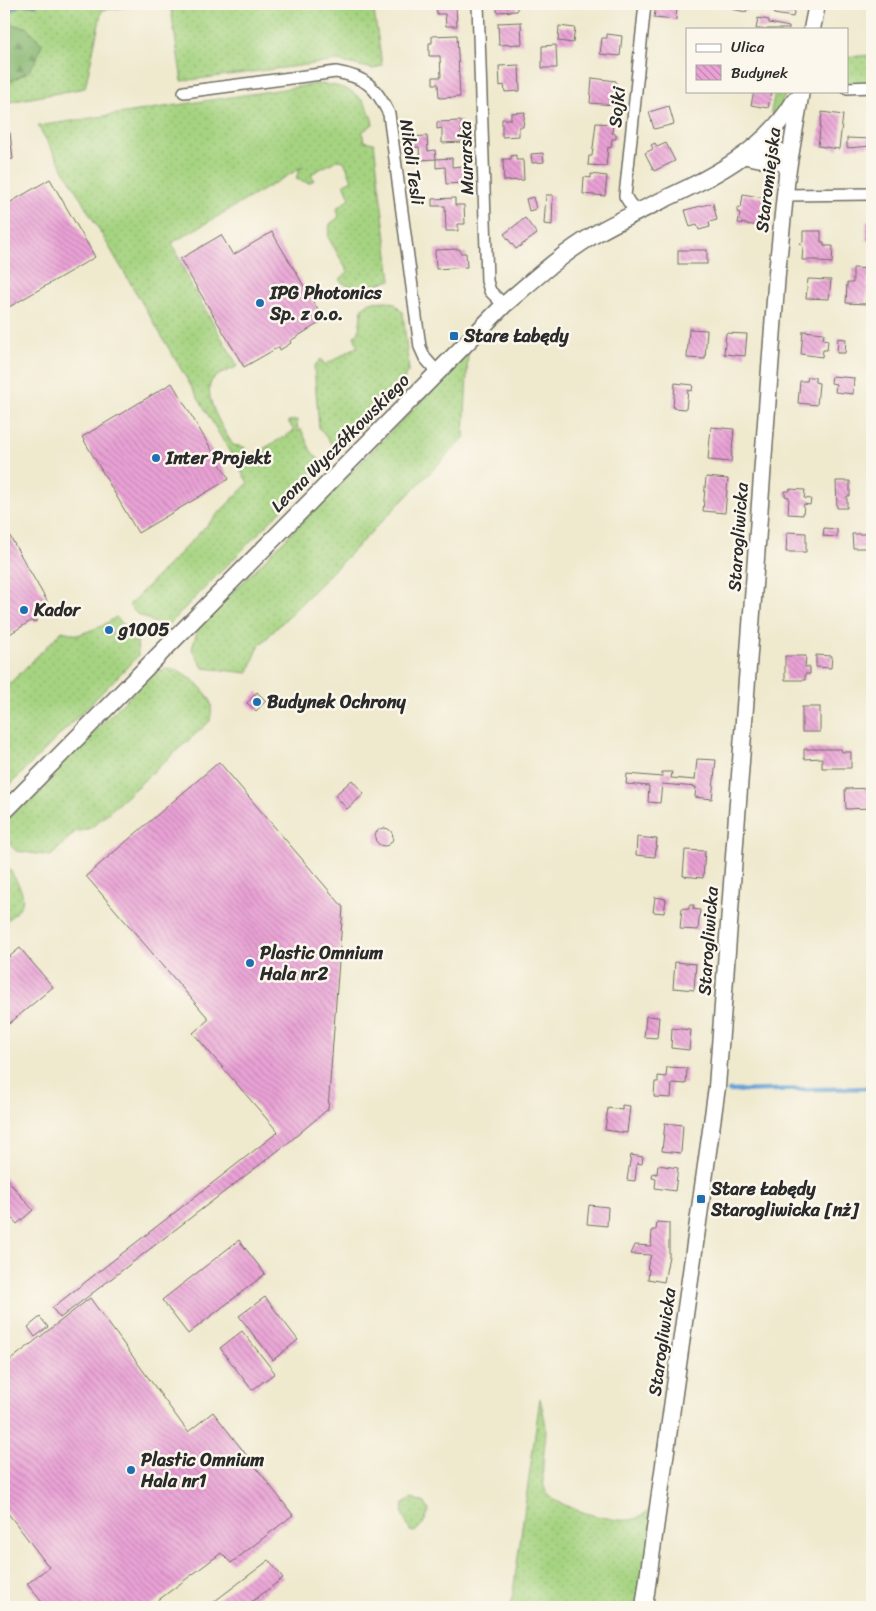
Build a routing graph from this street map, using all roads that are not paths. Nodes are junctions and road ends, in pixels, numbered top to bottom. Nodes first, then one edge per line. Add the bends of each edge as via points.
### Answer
1 (478, 4) edge
2 (646, 4) edge
3 (816, 4) edge
4 (812, 28) edge
5 (872, 87) edge
6 (848, 88) edge
7 (184, 92) dead end
8 (800, 92) edge
9 (801, 92) edge
10 (750, 153) junction
11 (789, 162) junction
12 (872, 194) edge
13 (784, 195) junction
14 (635, 212) junction
15 (777, 273) joint
16 (504, 305) junction
17 (438, 373) junction
18 (4, 812) edge
19 (644, 1607) edge

1 - 16 street, Murarska via 487,281 490,291
2 - 14 street, Sojki via 626,196
3 - 4 street
5 - 6 street
7 - 17 street, Nikoli Tesli via 336,72 355,75 371,85 389,114 420,347
8 - 10 street, Leona Wyczółkowskiego via 781,122
9 - 11 street, Staromiejska
10 - 11 street via 765,146 782,151
10 - 14 street, Leona Wyczółkowskiego
11 - 13 street, Staromiejska
12 - 13 street
13 - 15 street, Staromiejska
14 - 16 street, Leona Wyczółkowskiego via 568,252
15 - 19 street, Starogliwicka via 717,1087
16 - 17 street, Leona Wyczółkowskiego
17 - 18 street, Leona Wyczółkowskiego

